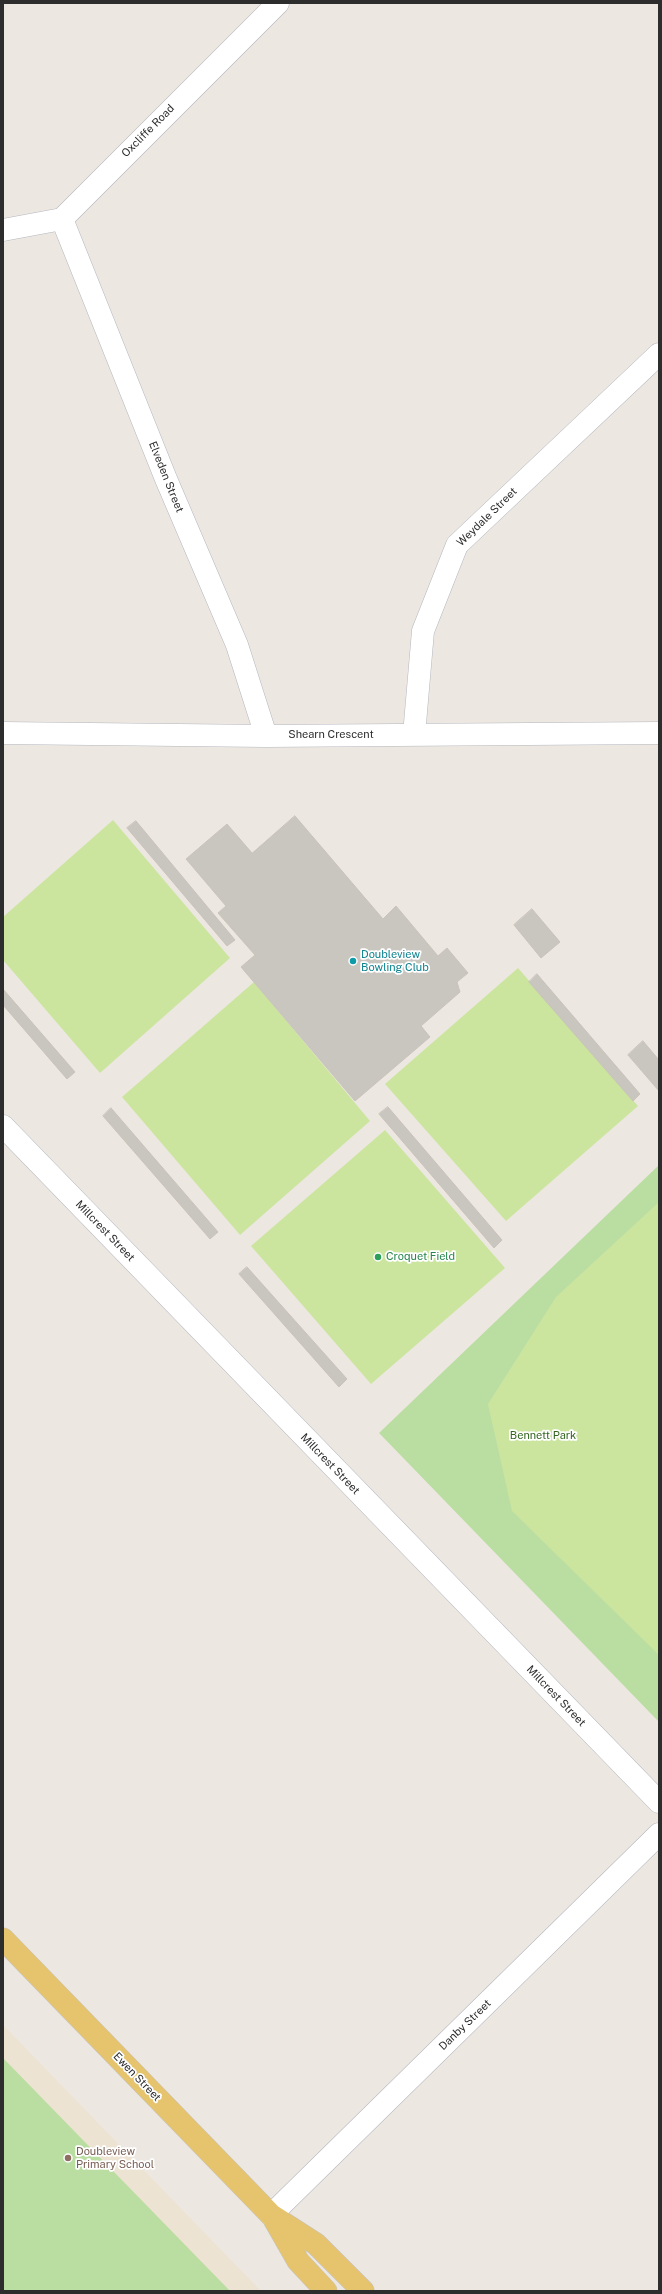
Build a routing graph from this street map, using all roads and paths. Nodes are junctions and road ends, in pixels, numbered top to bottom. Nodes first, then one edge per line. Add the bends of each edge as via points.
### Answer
1 (278, 3) edge
2 (62, 219) junction
3 (3, 230) edge
4 (659, 354) edge
5 (3, 733) edge
6 (659, 733) edge
7 (414, 735) junction
8 (266, 736) junction
9 (3, 1126) edge
10 (659, 1802) edge
11 (659, 1834) edge
12 (3, 1939) edge
13 (271, 2215) junction
14 (326, 2291) edge
15 (363, 2291) edge

1 - 2 street, Oxcliffe Road
2 - 3 street
2 - 8 street, Elveden Street via 166,479 238,645
4 - 7 street, Weydale Street via 457,545 423,631
5 - 8 street, Shearn Crescent
6 - 7 street, Shearn Crescent
7 - 8 street, Shearn Crescent
9 - 10 street, Millcrest Street
11 - 13 street, Danby Street
12 - 13 main road, Ewen Street
13 - 14 main road, Ewen Street via 298,2261
13 - 15 main road, Ewen Street via 316,2244

